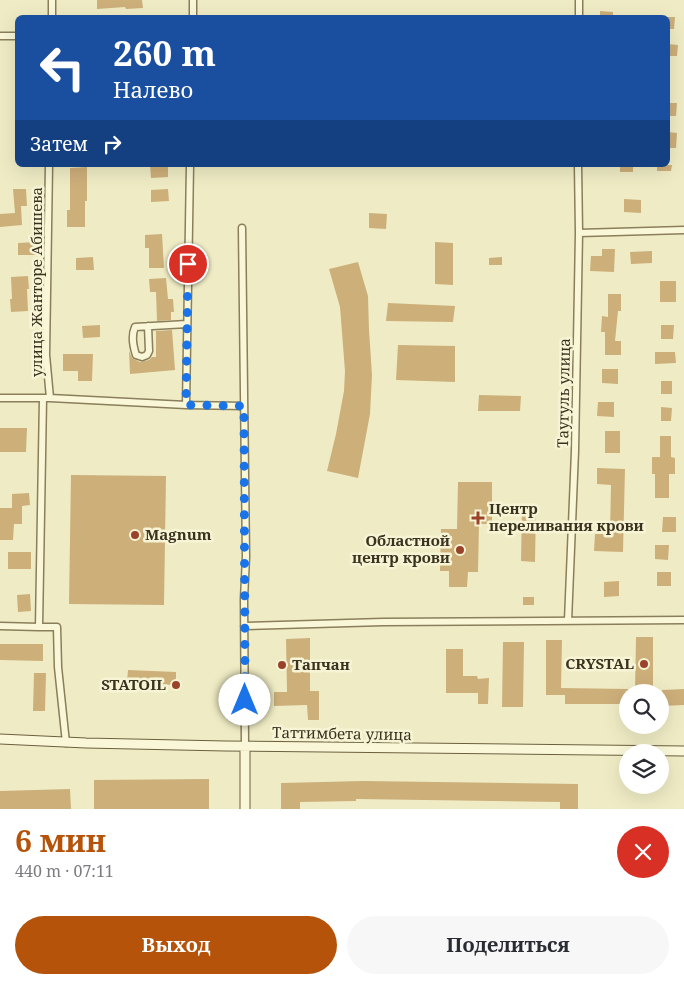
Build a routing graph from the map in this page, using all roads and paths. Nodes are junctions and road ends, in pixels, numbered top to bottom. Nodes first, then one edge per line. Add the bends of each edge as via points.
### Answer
1 (52, 0) edge
2 (193, 0) edge
3 (579, 0) edge
4 (52, 15) edge
5 (193, 15) edge
6 (579, 15) edge
7 (0, 36) edge
8 (15, 36) edge
9 (49, 167) edge
10 (190, 167) edge
11 (578, 167) edge
12 (242, 228) dead end
13 (684, 230) edge
14 (579, 233) junction
15 (187, 324) junction
16 (148, 326) junction
17 (0, 398) edge
18 (43, 398) junction
19 (50, 398) junction
20 (186, 405) junction
21 (244, 406) junction
22 (684, 620) edge
23 (568, 621) junction
24 (0, 626) edge
25 (244, 626) junction
26 (39, 627) junction
27 (0, 739) edge
28 (66, 742) junction
29 (245, 746) junction
30 (684, 751) edge
31 (245, 809) edge

1 - 4 street
2 - 5 street
3 - 6 street
7 - 8 street
9 - 19 street, улица Жанторе Абишева via 46,355
10 - 15 street
11 - 14 street, Таугуль улица
12 - 21 street
13 - 14 street
14 - 23 street, Таугуль улица via 576,451
15 - 16 street
15 - 20 street
16 - 16 street via 135,327 133,332 133,347 136,355 142,357 149,352
17 - 18 street
18 - 19 street
18 - 26 street
19 - 20 street
20 - 21 street
21 - 25 street
22 - 23 street
23 - 25 street
24 - 26 street
25 - 29 street
26 - 28 street via 57,627
27 - 28 main road, Таттимбета улица
28 - 29 main road, Таттимбета улица
29 - 30 main road, Таттимбета улица
29 - 31 main road

